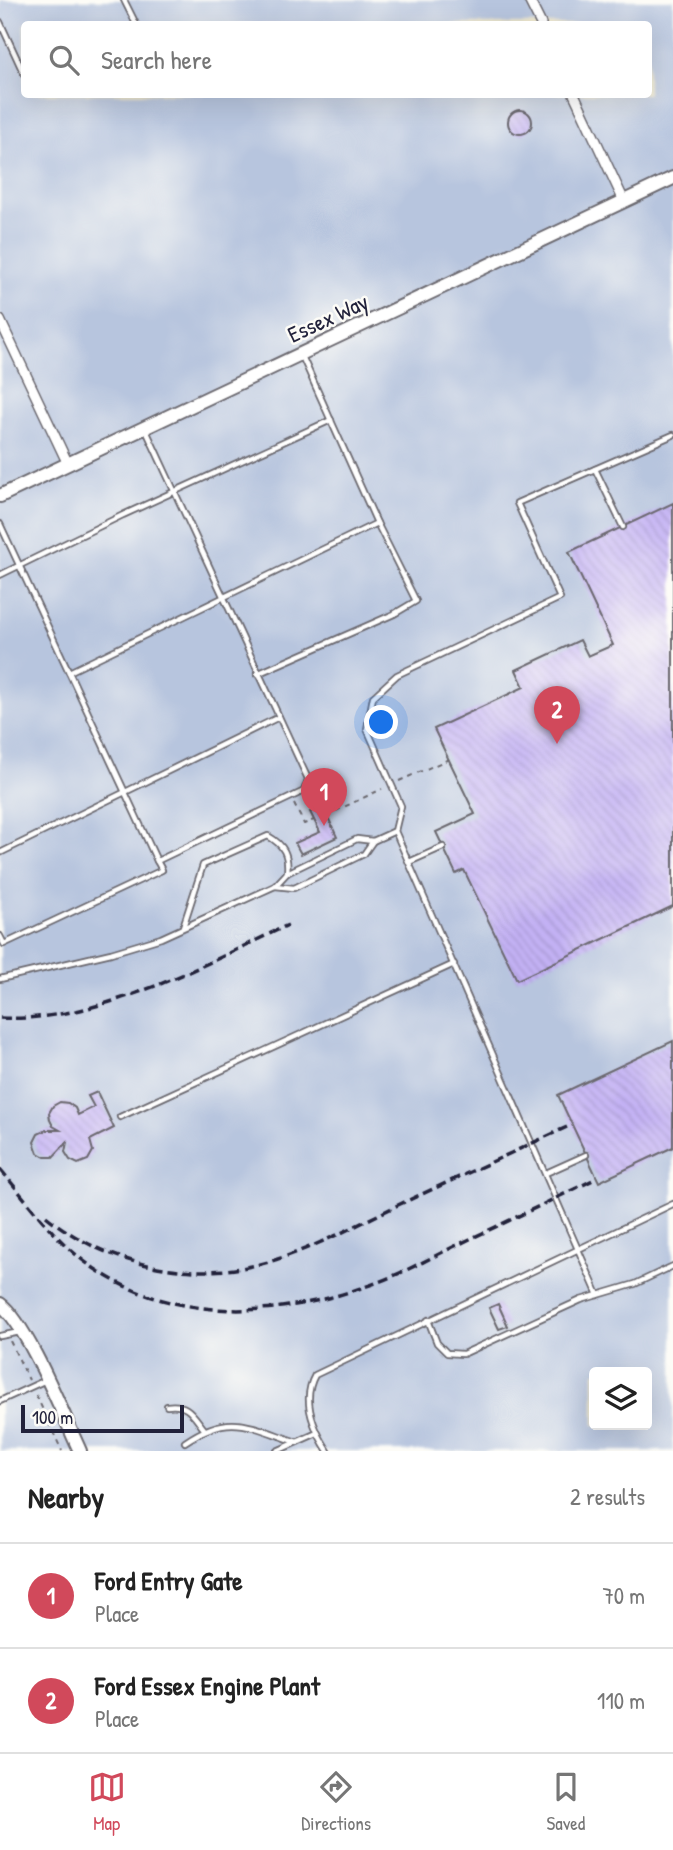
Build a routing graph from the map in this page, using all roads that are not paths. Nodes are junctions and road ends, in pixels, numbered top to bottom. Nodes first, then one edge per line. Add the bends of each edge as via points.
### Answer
1 (124, 0) edge
2 (529, 0) edge
3 (134, 21) edge
4 (540, 21) edge
5 (0, 22) edge
6 (21, 68) edge
7 (576, 98) edge
8 (673, 178) edge
9 (624, 201) junction
10 (0, 320) edge
11 (301, 354) junction
12 (331, 420) junction
13 (145, 428) junction
14 (673, 435) edge
15 (68, 464) junction
16 (595, 469) junction
17 (174, 492) junction
18 (0, 496) edge
19 (377, 523) junction
20 (0, 524) edge
21 (623, 527) dead end
22 (19, 566) junction
23 (0, 575) edge
24 (223, 597) junction
25 (69, 672) junction
26 (257, 674) junction
27 (279, 717) junction
28 (125, 792) junction
29 (395, 831) junction
30 (373, 841) junction
31 (443, 847) dead end
32 (0, 853) edge
33 (157, 861) junction
34 (409, 862) junction
35 (287, 873) junction
36 (275, 886) junction
37 (183, 928) junction
38 (0, 936) edge
39 (454, 964) junction
40 (0, 979) edge
41 (120, 1117) dead end
42 (586, 1155) dead end
43 (546, 1173) junction
44 (673, 1204) edge
45 (579, 1248) junction
46 (673, 1266) edge
47 (598, 1295) junction
48 (0, 1304) edge
49 (428, 1320) junction
50 (23, 1331) junction
51 (0, 1336) edge
52 (46, 1380) junction
53 (0, 1401) edge
54 (167, 1406) dead end
55 (204, 1429) junction
56 (317, 1433) junction
57 (184, 1443) dead end
58 (297, 1443) junction
59 (80, 1451) edge
60 (278, 1451) edge
61 (328, 1451) edge

1 - 3 lane
2 - 4 street
5 - 6 lane
7 - 9 street
8 - 9 street, Essex Way
9 - 11 street, Essex Way
10 - 15 street
11 - 12 lane
11 - 13 street, Essex Way
12 - 17 lane
12 - 19 lane
13 - 15 street, Essex Way
13 - 17 lane
14 - 16 lane
15 - 18 street, Essex Way
16 - 21 lane
16 - 29 lane via 517,503 560,598 397,675 373,697 367,729 401,806
17 - 22 lane
17 - 24 lane
19 - 24 lane
19 - 26 lane via 416,601
20 - 22 lane
22 - 23 lane
22 - 25 lane
24 - 25 lane
24 - 26 lane
25 - 28 lane
26 - 27 lane
27 - 28 lane
27 - 33 lane via 308,779 304,790
28 - 32 lane
28 - 33 lane
29 - 30 lane
29 - 34 lane
30 - 35 lane via 357,839
30 - 36 lane via 363,854 295,888
31 - 34 lane
33 - 38 lane via 162,870 4,944
34 - 39 lane
35 - 36 lane
35 - 37 lane via 286,851 268,836 203,865
36 - 37 lane
37 - 40 lane via 111,953
39 - 41 lane
39 - 43 lane
42 - 43 lane
43 - 45 lane
44 - 45 lane
45 - 47 lane
45 - 49 lane
46 - 47 lane
47 - 49 lane via 463,1354 447,1353 437,1343
48 - 50 street
49 - 56 lane via 315,1375 308,1388 308,1407
50 - 51 lane
50 - 52 street
52 - 53 lane
52 - 59 street
54 - 55 lane via 178,1404 191,1411
55 - 57 lane
55 - 58 lane via 223,1423 246,1424
56 - 58 lane
56 - 61 lane
58 - 60 lane

